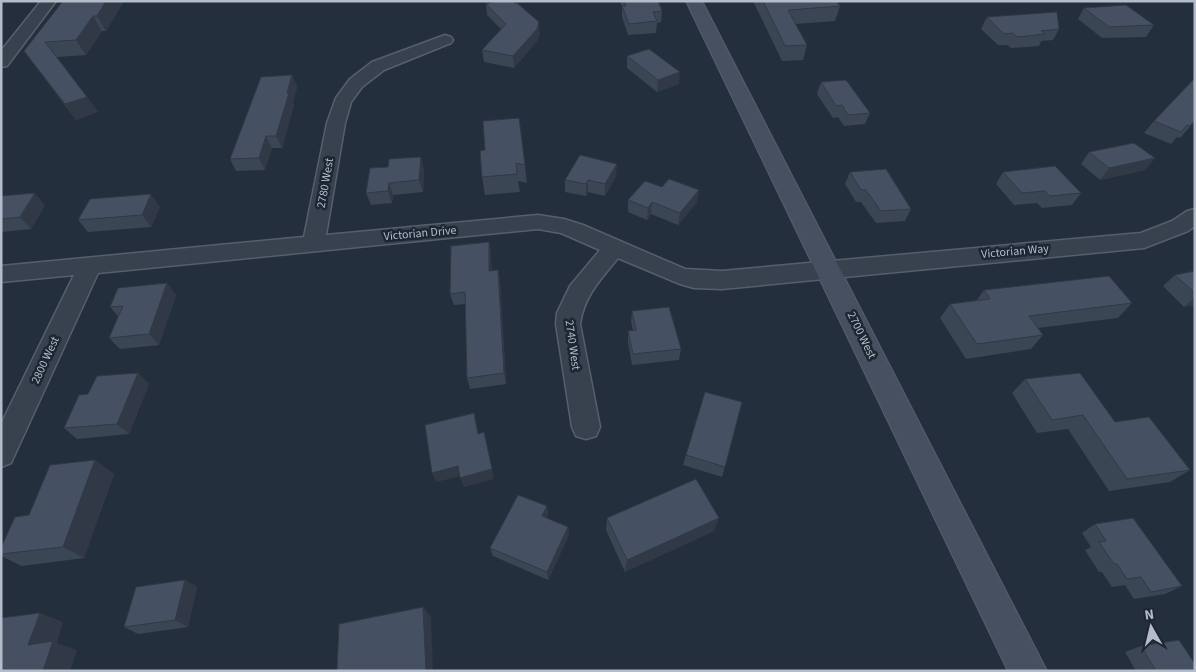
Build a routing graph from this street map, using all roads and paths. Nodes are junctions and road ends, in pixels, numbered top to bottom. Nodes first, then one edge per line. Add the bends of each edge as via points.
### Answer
1 (49, 1) edge
2 (694, 1) edge
3 (445, 40) dead end
4 (1, 62) edge
5 (1195, 216) edge
6 (314, 243) junction
7 (615, 248) junction
8 (90, 265) junction
9 (829, 268) junction
10 (1, 274) edge
11 (586, 427) dead end
12 (1, 454) edge
13 (1028, 671) edge

1 - 4 street
2 - 9 main road, 2700 West
3 - 6 street, 2780 West via 392,60 366,74 342,102
5 - 9 street, Victorian Way via 1180,226 1144,240
6 - 7 street, Victorian Drive via 538,222 564,226
6 - 8 street, Victorian Drive
7 - 9 street, Victorian Drive via 694,279 722,280
7 - 11 street, 2740 West via 576,294 568,314
8 - 10 street, Victorian Drive
8 - 12 street, 2800 West
9 - 13 main road, 2700 West

